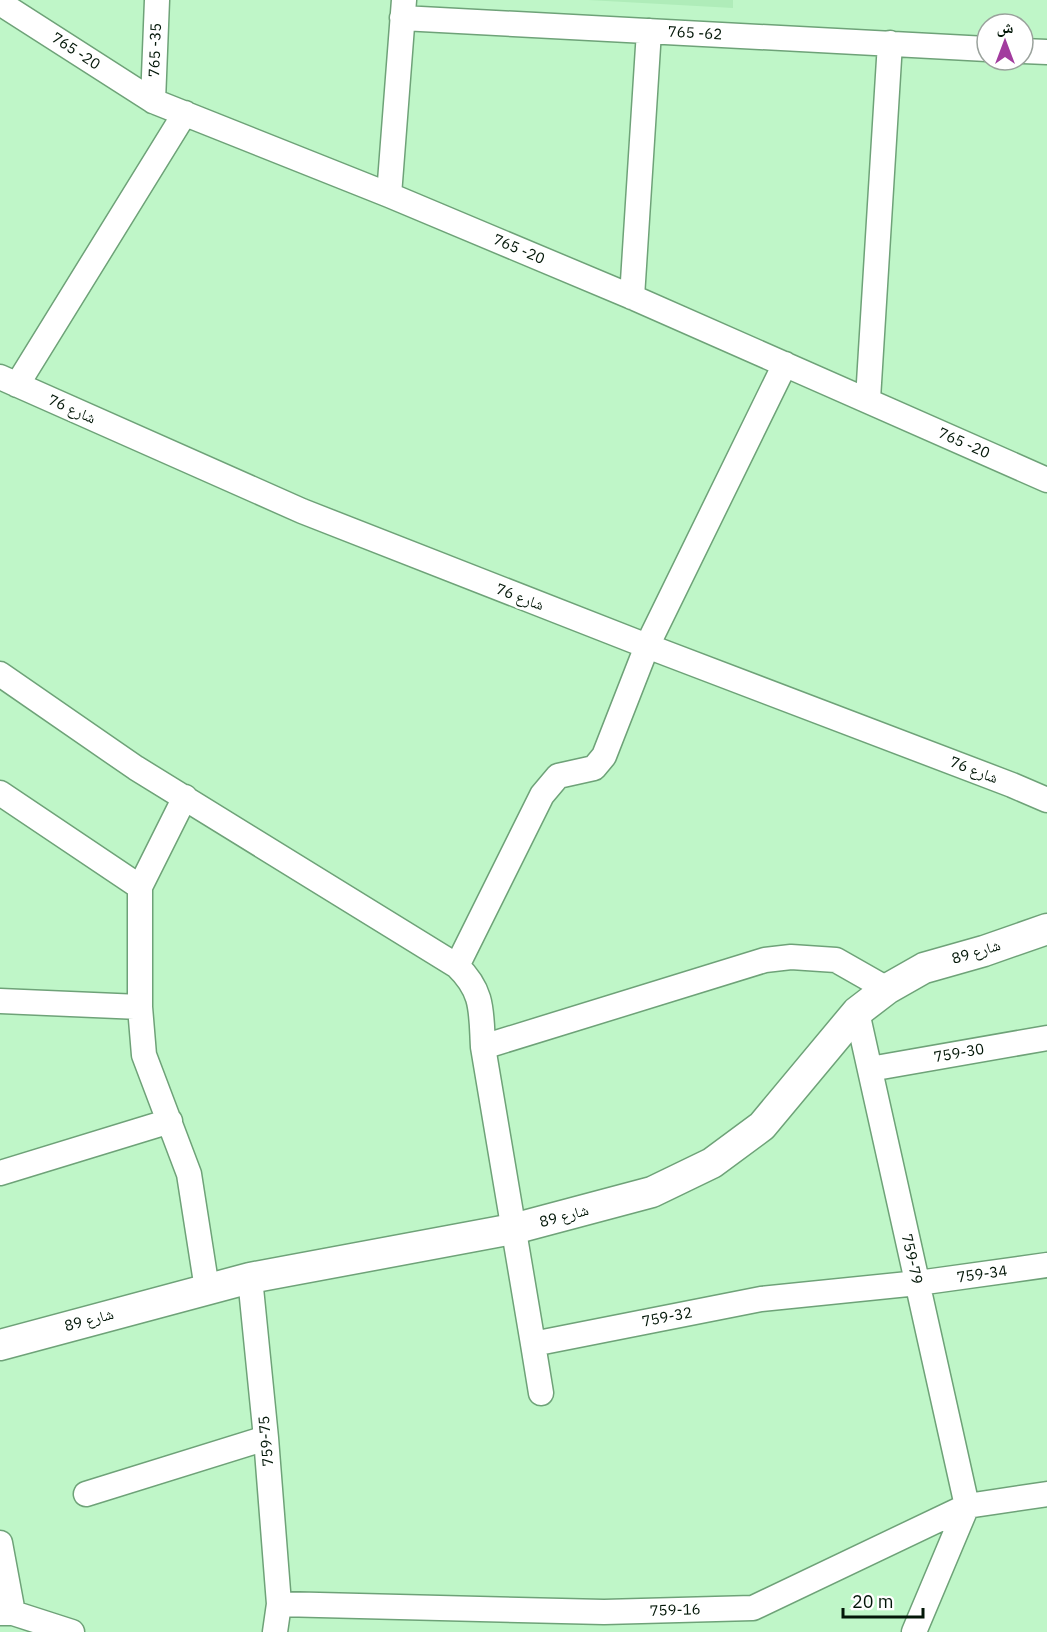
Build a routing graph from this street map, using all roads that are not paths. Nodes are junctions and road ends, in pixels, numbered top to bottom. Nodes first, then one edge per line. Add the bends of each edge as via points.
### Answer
1 (157, 0) edge
2 (0, 3) edge
3 (403, 9) edge
4 (649, 31) junction
5 (890, 44) junction
6 (975, 48) edge
7 (153, 101) junction
8 (185, 113) junction
9 (389, 195) junction
10 (632, 297) junction
11 (785, 364) junction
12 (5, 380) edge
13 (868, 399) junction
14 (1047, 480) edge
15 (647, 646) junction
16 (0, 674) edge
17 (0, 793) edge
18 (185, 797) junction
19 (1047, 800) edge
20 (140, 886) junction
21 (1047, 929) edge
22 (457, 966) junction
23 (887, 989) junction
24 (0, 1001) edge
25 (140, 1007) junction
26 (857, 1012) junction
27 (1047, 1038) edge
28 (483, 1047) junction
29 (870, 1069) junction
30 (170, 1121) junction
31 (0, 1173) edge
32 (513, 1229) junction
33 (1047, 1265) edge
34 (249, 1278) junction
35 (918, 1283) junction
36 (207, 1288) junction
37 (533, 1344) junction
38 (0, 1345) edge
39 (541, 1393) dead end
40 (266, 1438) junction
41 (86, 1494) dead end
42 (1047, 1494) edge
43 (967, 1506) junction
44 (0, 1543) edge
45 (279, 1604) junction
46 (7, 1613) edge
47 (603, 1622) edge
48 (72, 1632) edge
49 (275, 1632) edge
50 (914, 1632) edge

1 - 7 street, 765 -35
2 - 7 street, 765 -20
3 - 4 street, 765 -62
3 - 9 street
4 - 5 street, 765 -62
4 - 10 street
5 - 6 street, 765 -62
5 - 13 street
7 - 8 street, 765 -20
8 - 9 street, 765 -20
8 - 12 street
9 - 10 street, 765 -20
10 - 11 street, 765 -20
11 - 13 street, 765 -20
11 - 15 street
12 - 15 street, شارع 76 via 302,511
13 - 14 street, 765 -20
15 - 19 street, شارع 76
15 - 22 street via 604,756 594,768 558,776 542,795
16 - 18 street
17 - 20 street
18 - 20 street
18 - 22 street
20 - 25 street
21 - 23 street, شارع 89 via 924,968
22 - 28 street via 480,999
23 - 26 street, شارع 89
23 - 28 street via 836,960 765,960
24 - 25 street
25 - 30 street via 144,1055
26 - 29 street, 759-79
26 - 32 street, شارع 89 via 762,1126 712,1163 652,1192
27 - 29 street, 759-30
28 - 32 street
29 - 35 street, 759-79
30 - 31 street
30 - 36 street via 189,1174
32 - 34 street, شارع 89
32 - 37 street
33 - 35 street, 759-34
34 - 36 street, شارع 89
34 - 40 street, 759-75
35 - 37 street, 759-32 via 761,1299
35 - 43 street, 759-79
36 - 38 street, شارع 89
37 - 39 street
40 - 41 street
40 - 45 street, 759-75
42 - 43 street, 759-16
43 - 47 street, 759-16 via 753,1608
43 - 50 street
44 - 46 street
45 - 47 street, 759-16
45 - 49 street, 759-75
46 - 48 street

